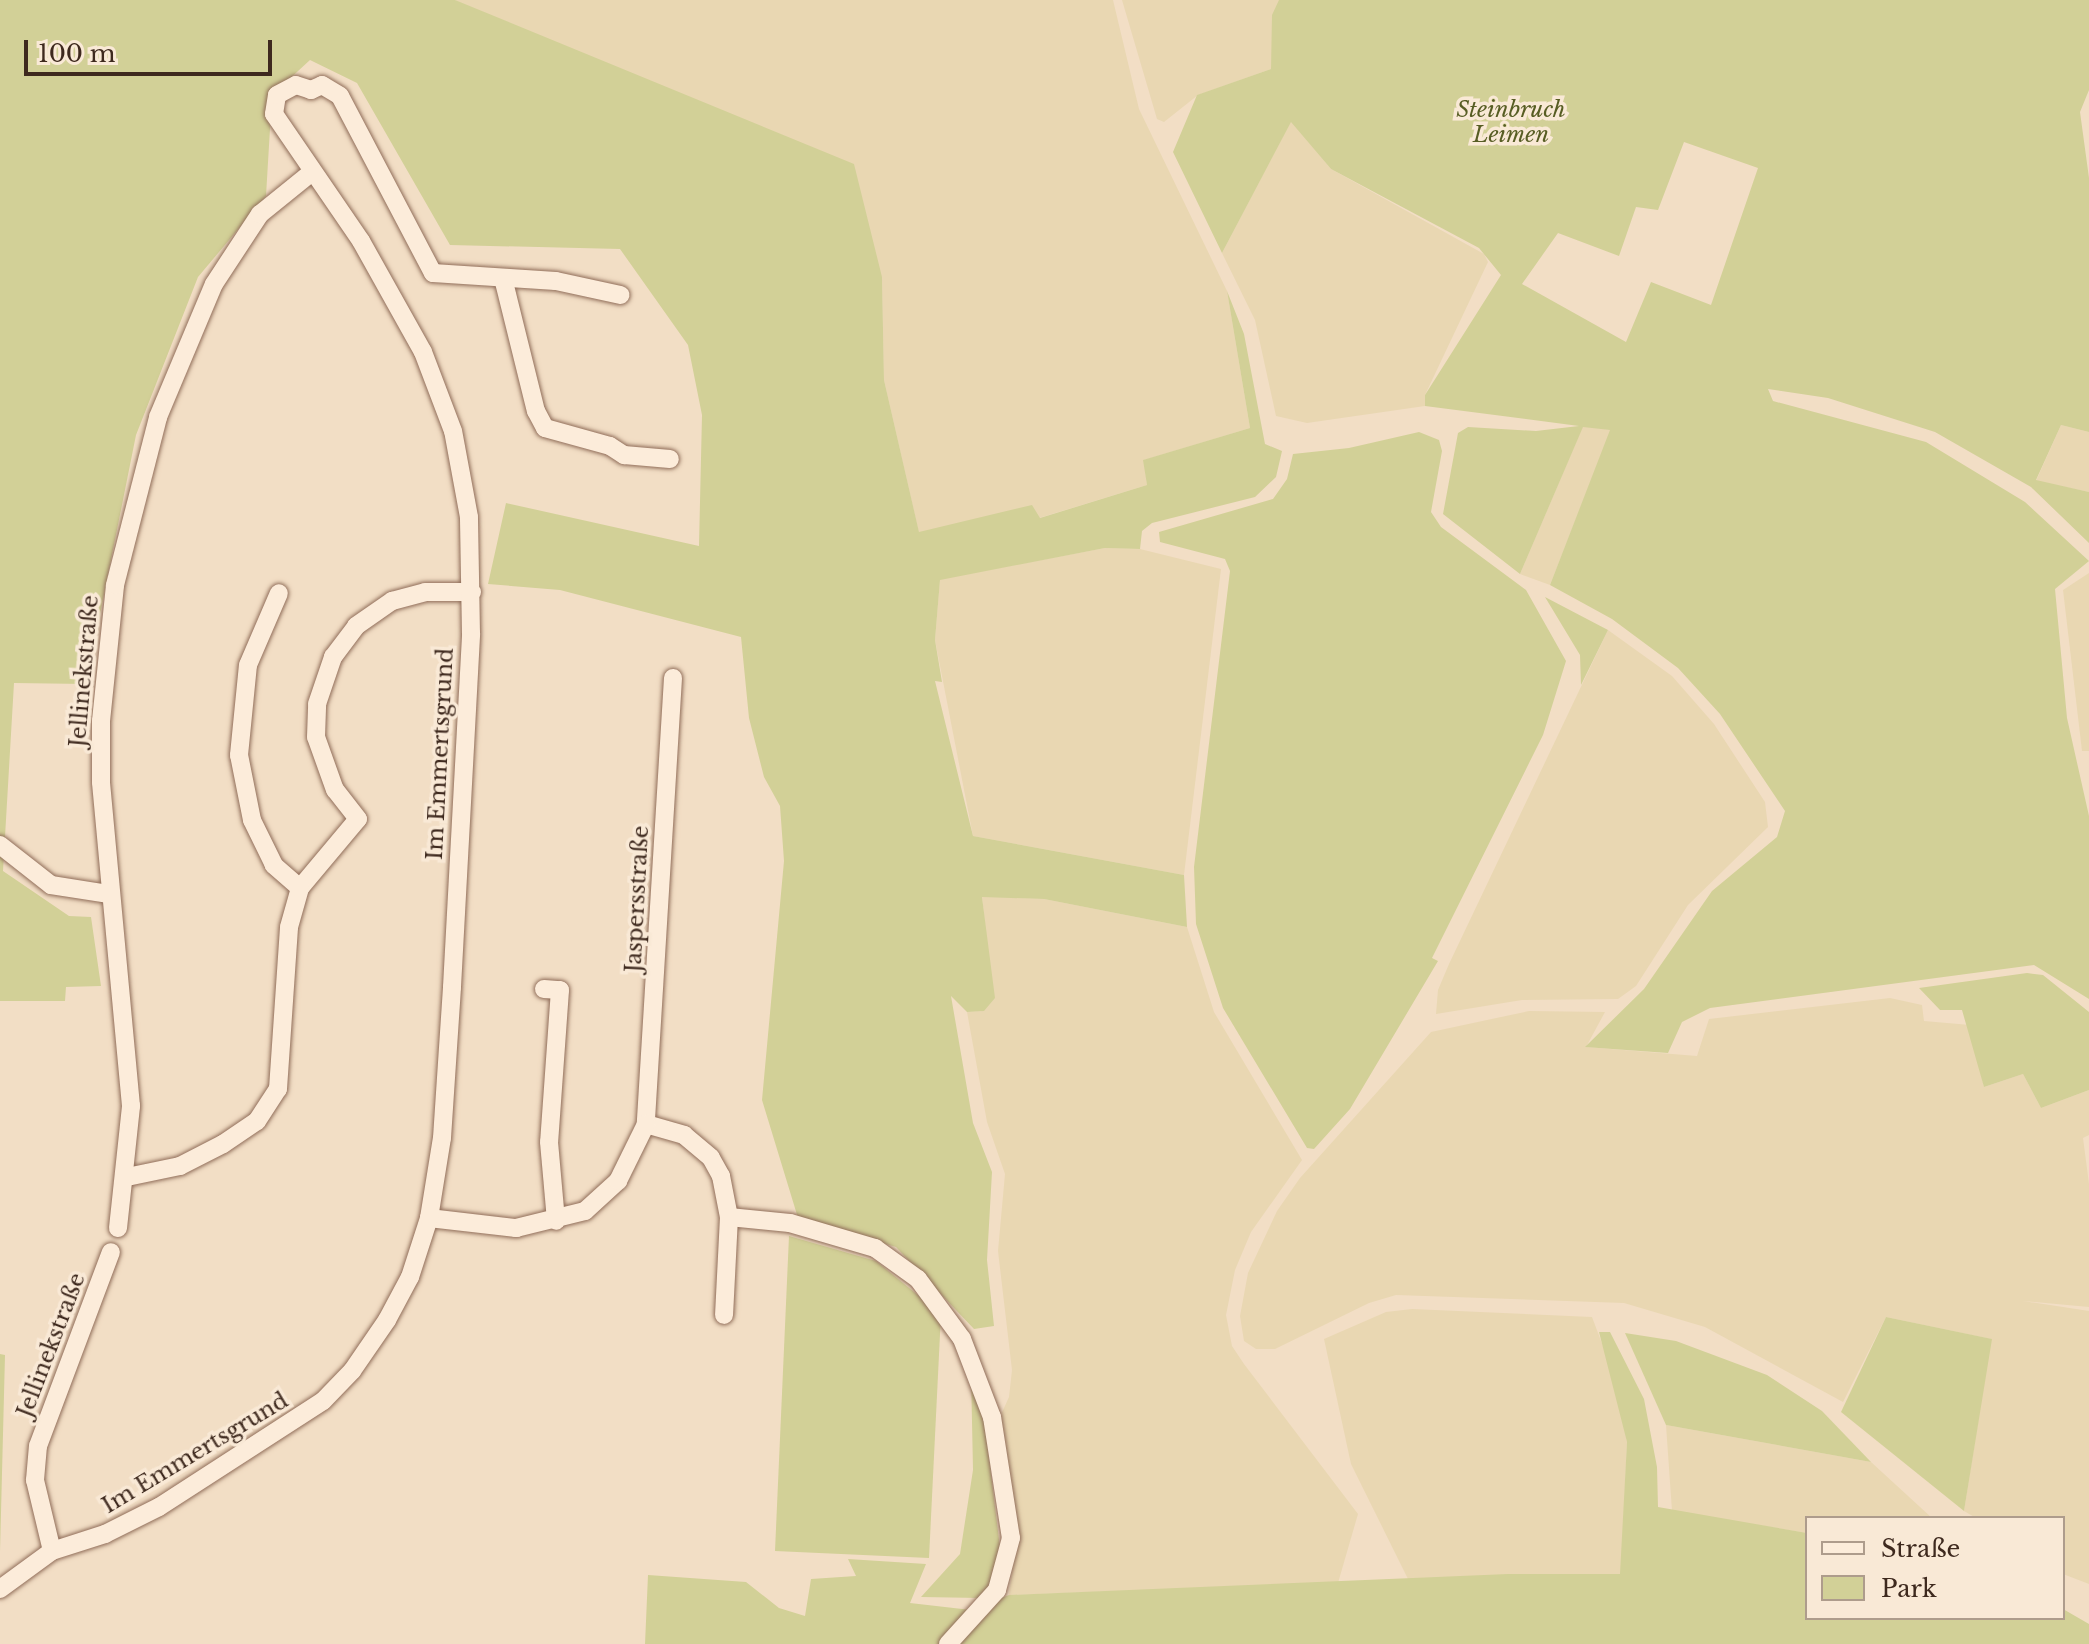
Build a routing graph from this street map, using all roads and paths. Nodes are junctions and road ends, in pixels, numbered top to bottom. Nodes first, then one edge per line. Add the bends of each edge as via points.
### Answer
1 (312, 172) junction
2 (503, 278) junction
3 (621, 295) dead end
4 (670, 459) dead end
5 (472, 583) junction
6 (279, 593) dead end
7 (673, 678) dead end
8 (0, 845) edge
9 (300, 888) junction
10 (109, 894) junction
11 (544, 989) dead end
12 (646, 1124) junction
13 (127, 1177) junction
14 (729, 1217) junction
15 (429, 1218) junction
16 (556, 1221) junction
17 (118, 1228) dead end
18 (111, 1252) dead end
19 (724, 1315) dead end
20 (52, 1551) junction
21 (0, 1589) edge
22 (948, 1644) edge

1 - 2 street, Im Emmertsgrund via 274,114 277,95 296,85 311,90 322,85 340,96 429,269
1 - 5 street, Im Emmertsgrund via 406,317 444,401 465,488
1 - 10 street, Jellinekstraße via 260,214 231,253 177,367 142,468 115,585 105,665 101,782
2 - 3 street, Im Emmertsgrund via 556,281
2 - 4 street via 536,411 545,428 624,455
5 - 9 street via 392,601 356,626 333,657 317,704 316,737 335,790 358,819
5 - 15 street, Im Emmertsgrund via 444,1116
6 - 9 street via 248,665 239,755 252,820 274,865
7 - 12 street, Jaspersstraße
8 - 10 street via 51,885
9 - 13 street via 289,927 281,1065 274,1099 251,1126 203,1155
10 - 13 street, Jellinekstraße via 128,1050
11 - 16 street via 560,990 549,1142
12 - 14 street via 684,1135 711,1158 721,1176
12 - 16 street, Jaspersstraße via 618,1181 601,1200
13 - 17 street, Jellinekstraße
14 - 19 street
14 - 22 street via 790,1223 875,1248 918,1279 962,1339 992,1417 1011,1538 997,1590
15 - 16 street, Jaspersstraße via 486,1227
15 - 20 street, Im Emmertsgrund via 410,1277 387,1320 352,1371 323,1401 159,1507 105,1534
18 - 20 street, Jellinekstraße via 38,1446 35,1480
20 - 21 street, Im Emmertsgrund

